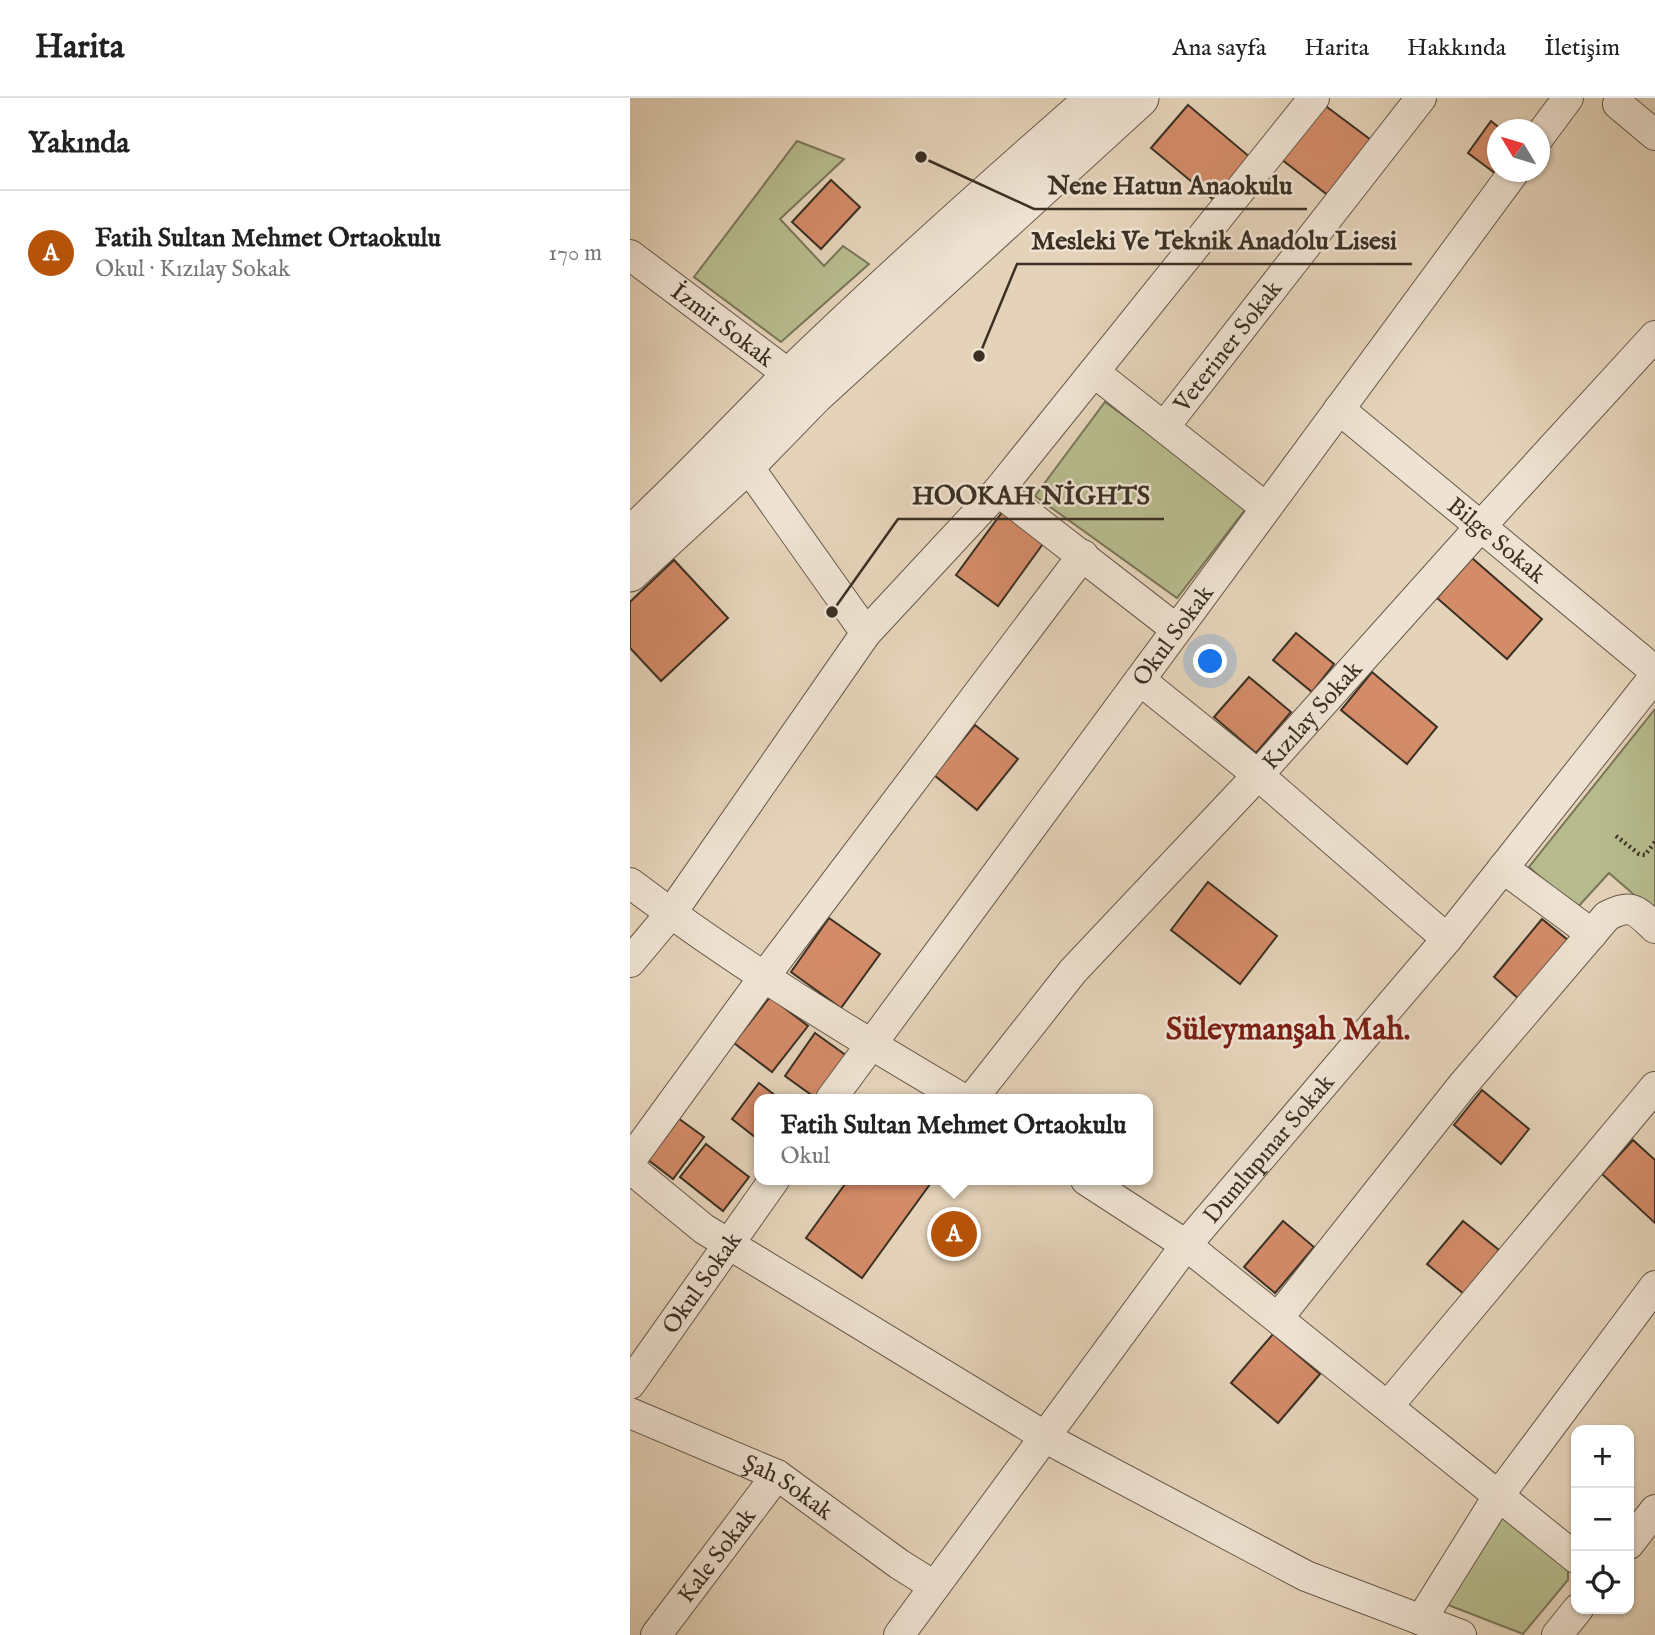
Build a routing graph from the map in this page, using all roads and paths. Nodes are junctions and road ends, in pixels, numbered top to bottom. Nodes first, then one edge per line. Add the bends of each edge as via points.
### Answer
1 (1095, 98) edge
2 (1140, 98) edge
3 (1314, 98) edge
4 (1421, 98) edge
5 (1568, 98) edge
6 (1613, 100) edge
7 (1550, 122) edge
8 (1655, 135) edge
9 (1507, 182) edge
10 (630, 255) edge
11 (1655, 337) edge
12 (1094, 372) junction
13 (804, 385) junction
14 (1339, 410) junction
15 (1164, 428) junction
16 (747, 465) junction
17 (998, 491) junction
18 (1265, 507) junction
19 (1481, 526) junction
20 (630, 536) edge
21 (1083, 555) junction
22 (630, 573) edge
23 (1176, 629) junction
24 (866, 633) junction
25 (1655, 673) edge
26 (1140, 680) junction
27 (1258, 775) junction
28 (1616, 836) dead end
29 (1655, 842) edge
30 (1503, 868) junction
31 (630, 883) edge
32 (672, 912) junction
33 (1655, 928) edge
34 (1592, 934) junction
35 (1447, 939) junction
36 (630, 962) edge
37 (764, 977) junction
38 (870, 1045) junction
39 (1655, 1087) edge
40 (835, 1094) edge
41 (954, 1094) edge
42 (976, 1094) edge
43 (630, 1161) edge
44 (630, 1168) edge
45 (770, 1185) edge
46 (1094, 1185) edge
47 (729, 1244) junction
48 (1186, 1245) junction
49 (1655, 1286) edge
50 (1278, 1318) junction
51 (630, 1384) edge
52 (1388, 1406) junction
53 (630, 1413) edge
54 (1044, 1436) junction
55 (777, 1475) junction
56 (1499, 1494) junction
57 (1655, 1510) edge
58 (1634, 1537) edge
59 (1571, 1554) edge
60 (934, 1586) junction
61 (1574, 1614) edge
62 (1421, 1620) junction
63 (656, 1635) edge
64 (898, 1635) edge
65 (1461, 1635) edge
66 (1557, 1635) edge

1 - 13 street via 986,192
2 - 13 street
3 - 12 street
4 - 15 street, Veteriner Sokak
5 - 7 street
6 - 8 street
9 - 14 street, Okul Sokak
10 - 13 street, İzmir Sokak
11 - 19 street, Kızılay Sokak
12 - 15 street
12 - 17 street
13 - 16 street
13 - 20 street
14 - 18 street, Okul Sokak
14 - 19 street, Bilge Sokak
15 - 18 street
16 - 22 street
16 - 24 street
17 - 21 street
17 - 24 street
18 - 23 street, Okul Sokak
19 - 25 street, Bilge Sokak
19 - 27 street, Kızılay Sokak
21 - 23 street
21 - 37 street
23 - 26 street, Okul Sokak
24 - 32 street
25 - 30 street, Dumlupınar Sokak
26 - 27 street
26 - 38 street, Okul Sokak
27 - 35 street
27 - 42 street, Kızılay Sokak via 1073,971
28 - 29 path via 1645,855
30 - 34 street
30 - 35 street, Dumlupınar Sokak
31 - 32 street
32 - 36 street
32 - 37 street
33 - 34 street via 1636,910 1623,908 1607,916
34 - 50 street via 1462,1086
35 - 48 street, Dumlupınar Sokak
37 - 38 street
37 - 43 street
38 - 40 street, Okul Sokak
38 - 41 street
39 - 52 street
44 - 47 street
45 - 47 street, Okul Sokak
46 - 48 street
47 - 51 street, Okul Sokak
47 - 54 street
48 - 50 street
48 - 54 street, Dumlupınar Sokak
49 - 56 street
50 - 52 street
52 - 56 street
53 - 55 street, Şah Sokak
54 - 60 street, Dumlupınar Sokak
54 - 62 street via 1306,1576
55 - 60 street, Şah Sokak
55 - 63 street, Kale Sokak
56 - 59 street
56 - 62 street
57 - 58 street
60 - 64 street, Dumlupınar Sokak
61 - 66 street
62 - 65 street

